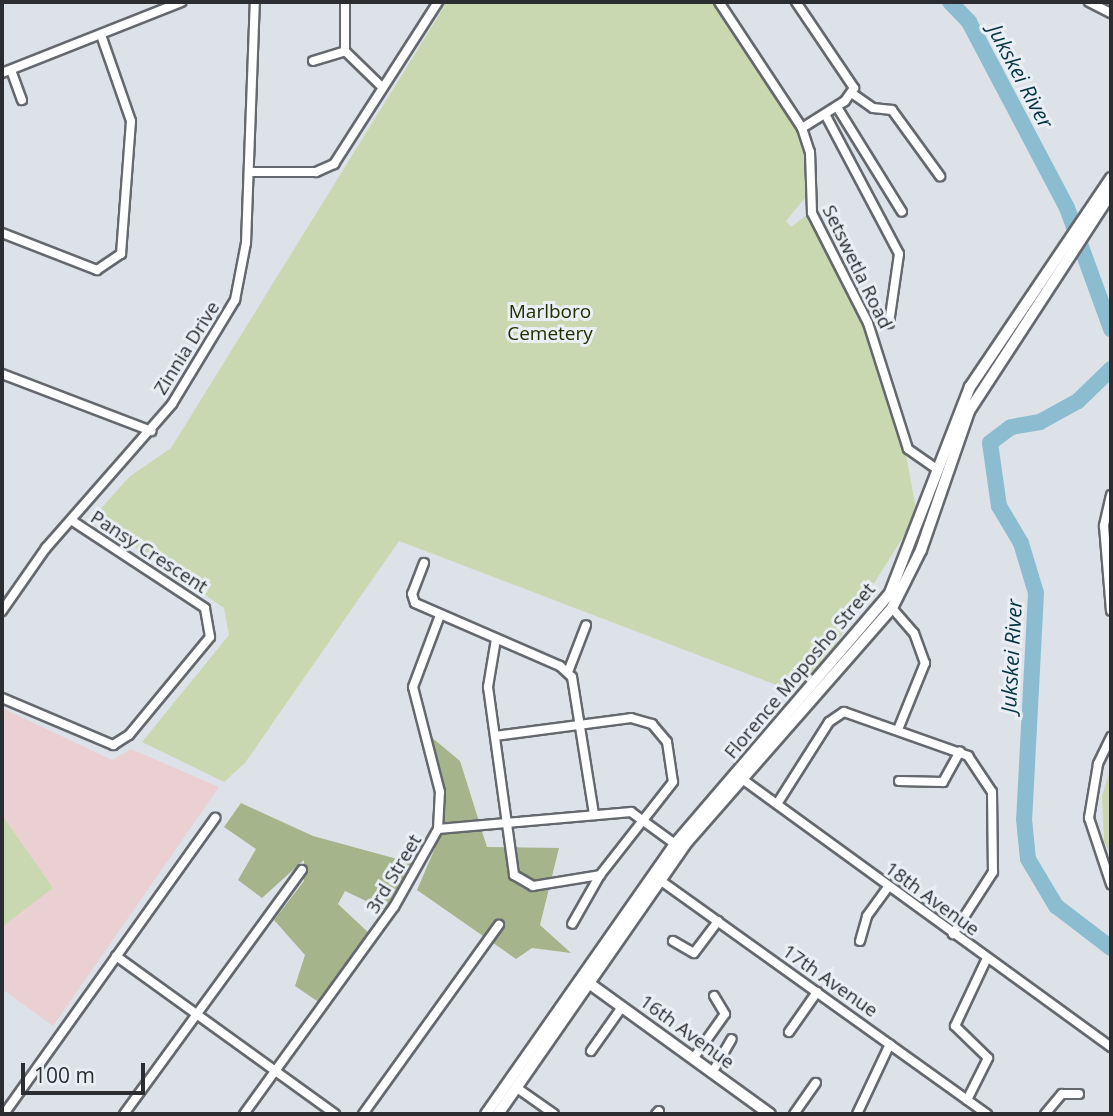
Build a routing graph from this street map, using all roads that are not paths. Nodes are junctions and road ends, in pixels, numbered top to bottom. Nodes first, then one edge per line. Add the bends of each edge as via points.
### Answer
1 (181, 2) edge
2 (255, 2) edge
3 (345, 2) edge
4 (438, 2) edge
5 (719, 2) edge
6 (796, 2) edge
7 (1089, 2) edge
8 (1111, 13) edge
9 (101, 35) junction
10 (345, 51) junction
11 (313, 61) dead end
12 (6, 71) edge
13 (382, 87) junction
14 (853, 94) junction
15 (22, 100) dead end
16 (837, 107) junction
17 (825, 114) junction
18 (802, 128) junction
19 (249, 172) junction
20 (940, 176) dead end
21 (1110, 185) edge
22 (1100, 203) junction
23 (902, 212) dead end
24 (2, 233) edge
25 (889, 323) dead end
26 (990, 366) junction
27 (2, 374) edge
28 (151, 431) junction
29 (937, 469) junction
30 (1111, 495) edge
31 (71, 520) junction
32 (1107, 525) edge
33 (424, 563) dead end
34 (1110, 584) edge
35 (892, 608) junction
36 (2, 611) edge
37 (1111, 611) edge
38 (440, 615) junction
39 (586, 625) dead end
40 (496, 639) junction
41 (568, 672) junction
42 (2, 698) edge
43 (582, 724) junction
44 (899, 727) junction
45 (495, 736) junction
46 (1111, 737) edge
47 (960, 751) junction
48 (739, 777) junction
49 (899, 781) dead end
50 (777, 804) junction
51 (594, 815) junction
52 (215, 818) dead end
53 (646, 818) junction
54 (507, 824) junction
55 (438, 829) junction
56 (675, 844) junction
57 (302, 870) dead end
58 (600, 875) junction
59 (657, 878) junction
60 (1111, 884) edge
61 (888, 887) junction
62 (718, 921) junction
63 (572, 924) dead end
64 (499, 925) dead end
65 (953, 934) junction
66 (673, 941) dead end
67 (860, 941) dead end
68 (116, 956) junction
69 (987, 958) junction
70 (587, 981) junction
71 (817, 992) junction
72 (714, 996) dead end
73 (622, 1006) junction
74 (195, 1014) junction
75 (789, 1032) dead end
76 (732, 1039) dead end
77 (890, 1044) junction
78 (1111, 1047) edge
79 (591, 1051) dead end
80 (693, 1059) junction
81 (275, 1071) junction
82 (712, 1073) junction
83 (816, 1083) dead end
84 (517, 1088) junction
85 (1079, 1094) dead end
86 (967, 1100) junction
87 (4, 1114) edge
88 (124, 1114) edge
89 (244, 1114) edge
90 (335, 1114) edge
91 (363, 1114) edge
92 (486, 1114) edge
93 (498, 1114) edge
94 (554, 1114) edge
95 (769, 1114) edge
96 (794, 1114) edge
97 (857, 1114) edge
98 (987, 1114) edge
99 (1045, 1114) edge

1 - 9 street
2 - 19 street, Zinnia Drive
3 - 10 street
4 - 13 street
5 - 18 street, Setswetla Road
6 - 14 street
7 - 8 street
9 - 12 street
9 - 24 street via 131,121 121,254 100,271
10 - 11 street
10 - 13 street
12 - 15 street
13 - 19 street via 334,164 316,172
14 - 16 street
14 - 20 street via 873,108 892,110
16 - 17 street
16 - 23 street
17 - 18 street
17 - 25 street via 899,254
18 - 29 street, Setswetla Road via 810,152 812,213 868,323 908,449
19 - 28 street, Zinnia Drive via 244,264 235,300
21 - 22 street, Florence Moposho Street
22 - 26 street, Florence Moposho Street via 1038,285
22 - 26 street, Florence Moposho Street via 1043,298
26 - 29 street, Florence Moposho Street
26 - 35 street, Florence Moposho Street via 956,440 922,550
27 - 28 street
28 - 31 street, Zinnia Drive
29 - 48 street, Florence Moposho Street via 890,593
30 - 32 street
31 - 36 street, Zinnia Drive
31 - 42 street, Pansy Crescent via 205,608 210,637 129,735 113,745
32 - 34 street
33 - 38 street via 412,600
34 - 37 street
35 - 44 street via 914,633 925,663
35 - 48 street, Florence Moposho Street
38 - 40 street
38 - 55 street, 3rd Street via 413,687 440,792
39 - 41 street
40 - 41 street
40 - 45 street via 487,676
41 - 43 street
43 - 45 street
43 - 51 street
43 - 53 street via 638,719 661,732 676,773
44 - 47 street
44 - 50 street via 858,712 844,712 830,722
45 - 54 street
46 - 60 street via 1098,764 1089,818
47 - 49 street via 943,782
47 - 65 street via 990,784 993,872
48 - 50 street, 18th Avenue
48 - 56 street, Florence Moposho Street
48 - 59 street, Florence Moposho Street
50 - 61 street, 18th Avenue
51 - 53 street via 631,812
51 - 54 street
52 - 68 street
53 - 56 street
53 - 58 street
54 - 55 street
54 - 58 street via 512,868 521,883
55 - 81 street, 3rd Street via 394,907
56 - 59 street, Florence Moposho Street
57 - 74 street
58 - 63 street
59 - 62 street, 17th Avenue
59 - 70 street, Florence Moposho Street
61 - 65 street, 18th Avenue
61 - 67 street via 867,916
62 - 66 street via 694,953
62 - 71 street, 17th Avenue
64 - 91 street
65 - 69 street, 18th Avenue
68 - 74 street
68 - 87 street
69 - 78 street, 18th Avenue
69 - 86 street via 955,1026 989,1061
70 - 73 street, 16th Avenue
70 - 84 street, Florence Moposho Street
70 - 92 street, Florence Moposho Street
71 - 75 street
71 - 77 street, 17th Avenue
72 - 80 street via 726,1012
73 - 79 street
73 - 80 street, 16th Avenue
74 - 81 street
74 - 88 street
76 - 82 street
77 - 86 street, 17th Avenue
77 - 97 street
80 - 82 street, 16th Avenue
81 - 89 street, 3rd Street
81 - 90 street
82 - 95 street, 16th Avenue
83 - 96 street
84 - 93 street, Florence Moposho Street
84 - 94 street
85 - 99 street via 1062,1094
86 - 98 street, 17th Avenue

